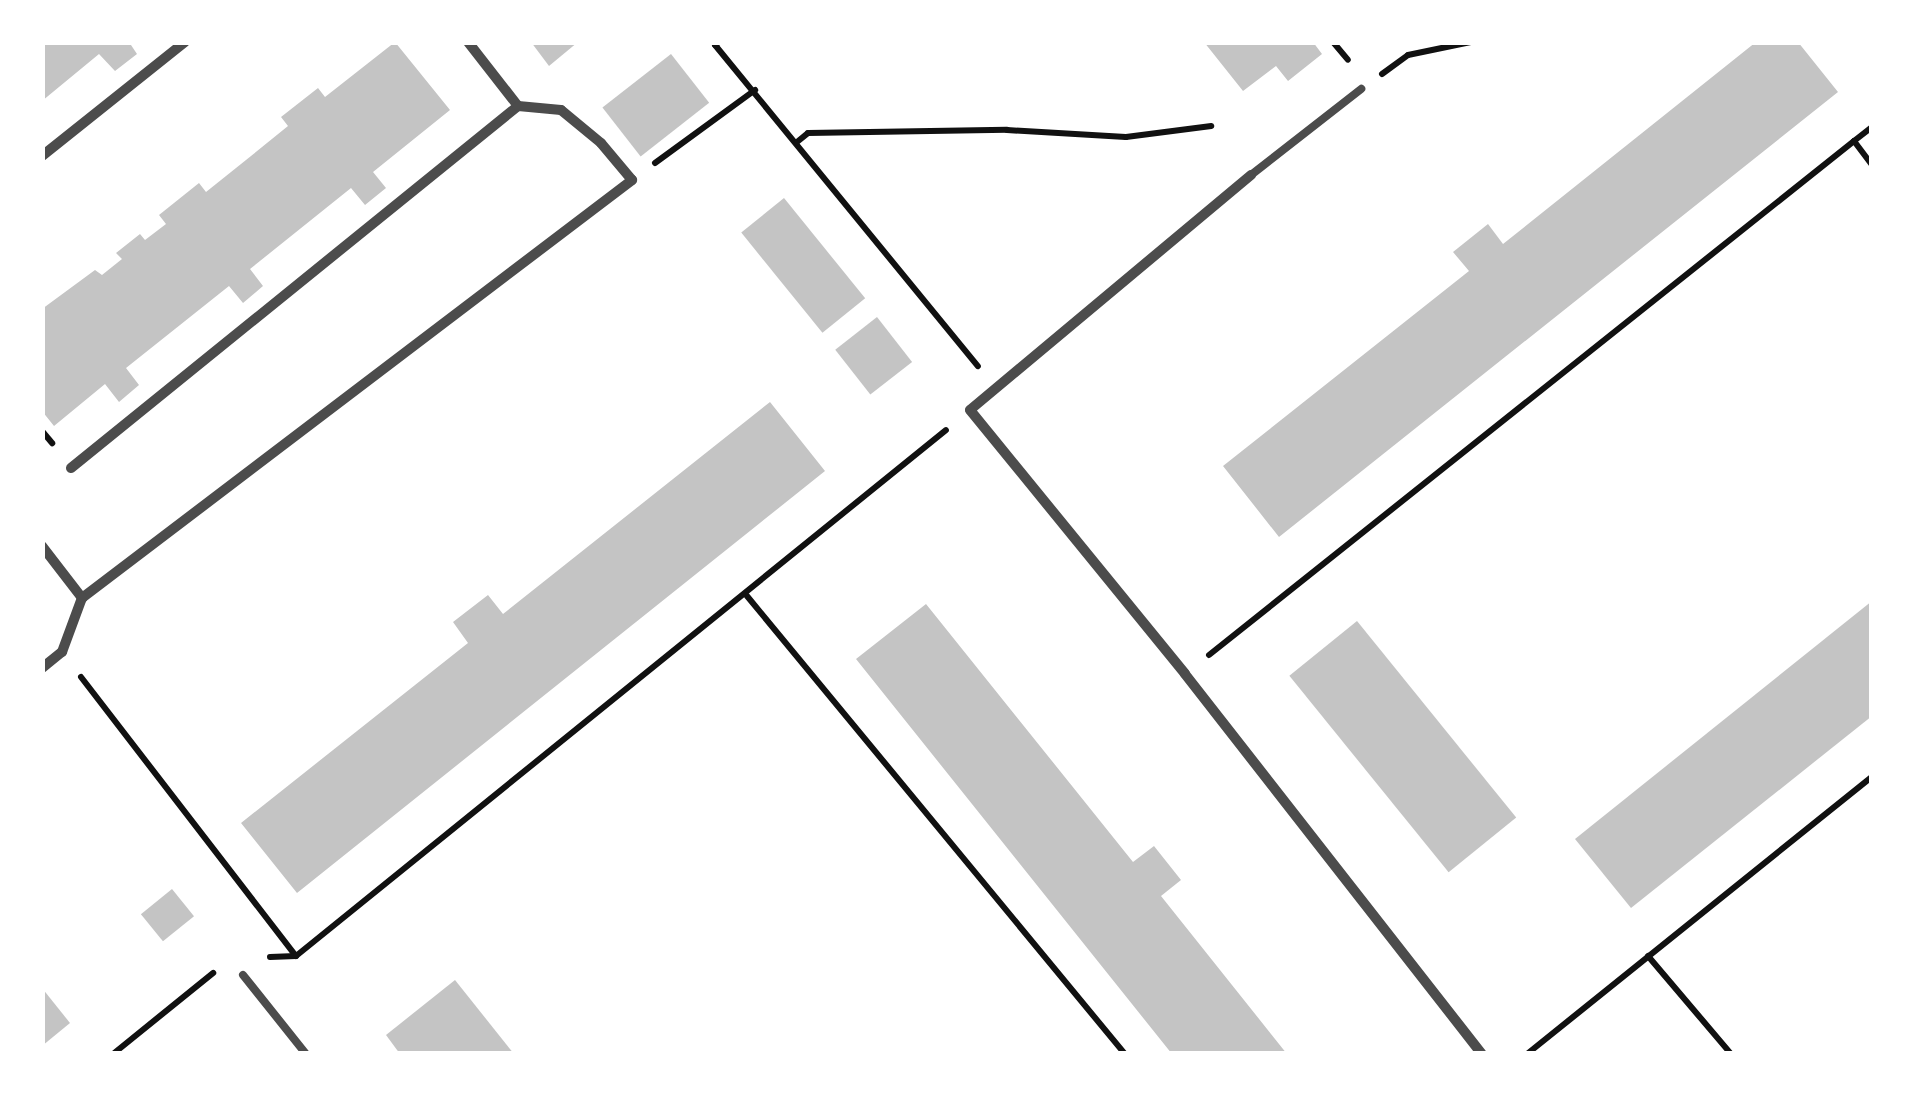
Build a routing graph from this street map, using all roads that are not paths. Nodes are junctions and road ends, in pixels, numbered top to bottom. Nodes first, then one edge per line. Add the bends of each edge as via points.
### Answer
1 (185, 42) edge
2 (468, 42) edge
3 (1361, 89) road end
4 (518, 106) junction
5 (42, 156) edge
6 (1252, 175) joint
7 (71, 468) dead end
8 (42, 546) edge
9 (82, 598) junction
10 (42, 668) edge
11 (243, 975) dead end
12 (306, 1054) edge
13 (1482, 1054) edge

1 - 5 street
2 - 4 street
3 - 6 lane
4 - 7 street
4 - 9 street via 562,110 632,180
6 - 13 street via 970,410
8 - 9 street
9 - 10 street via 62,652
11 - 12 lane

